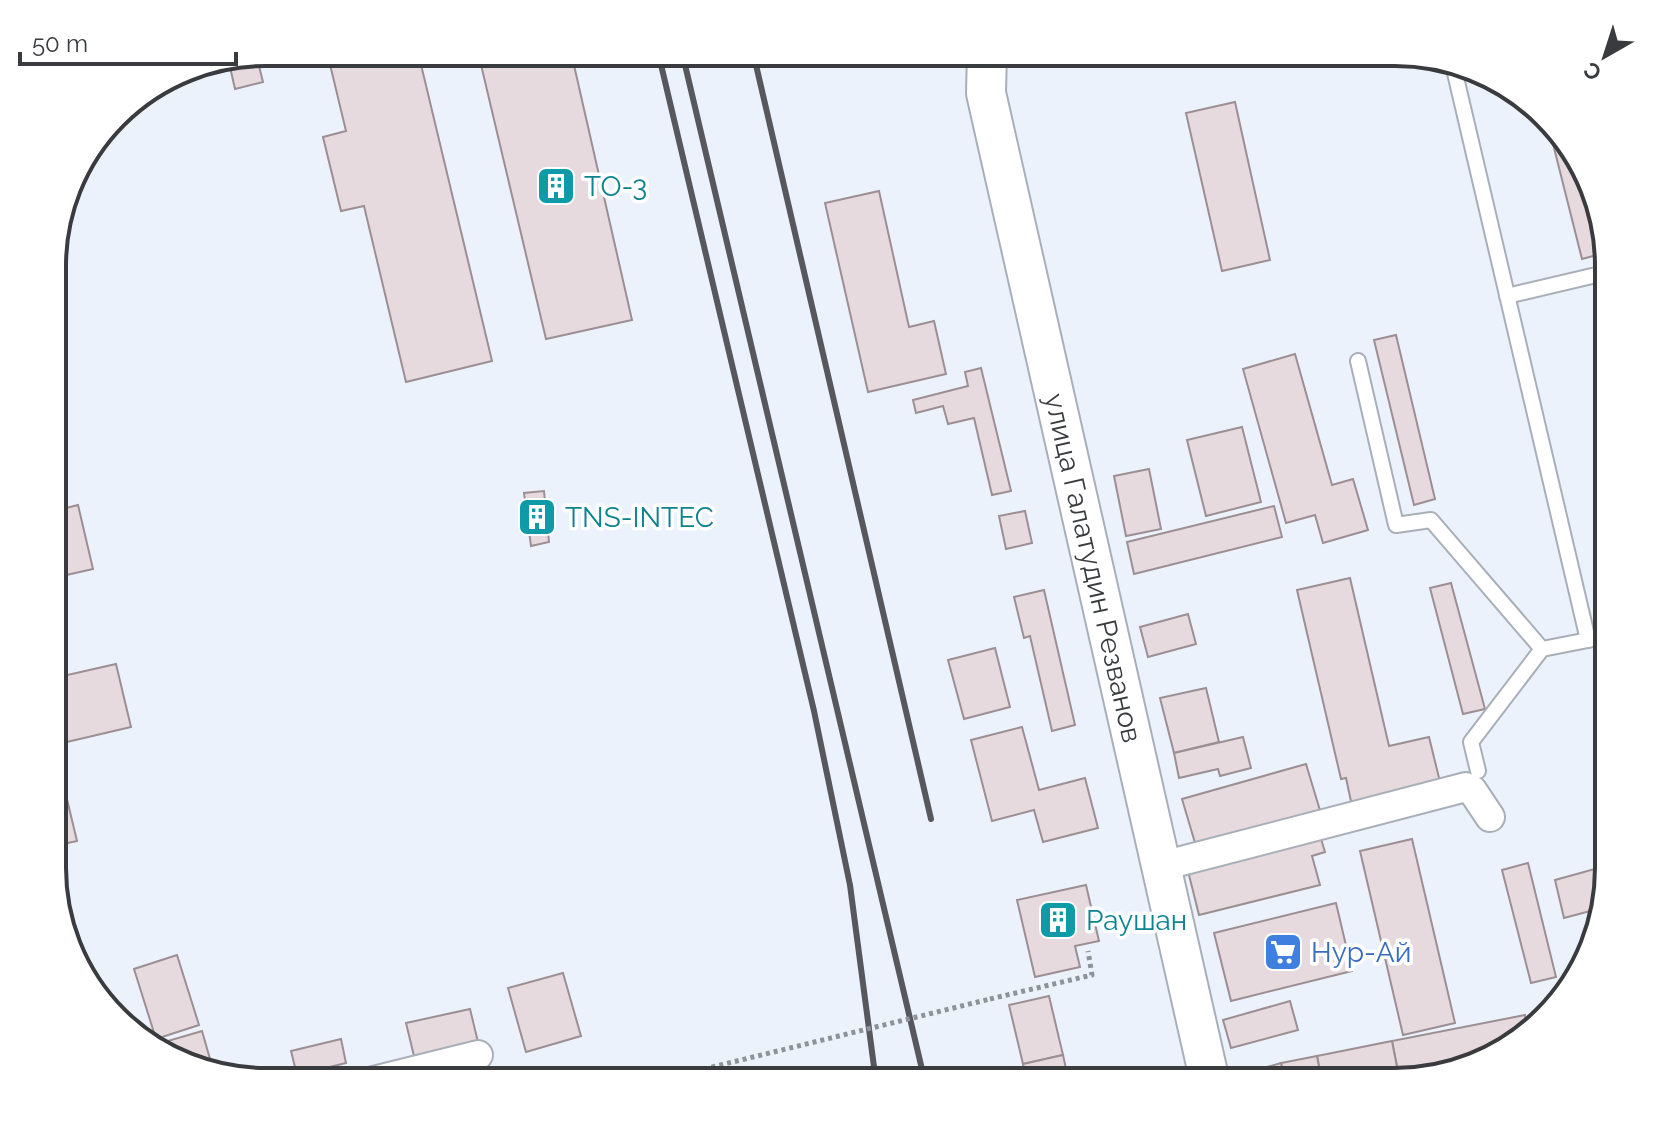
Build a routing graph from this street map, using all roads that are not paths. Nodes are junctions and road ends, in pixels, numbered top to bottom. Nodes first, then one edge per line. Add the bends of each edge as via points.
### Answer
1 (987, 66) edge
2 (1456, 76) edge
3 (1595, 275) edge
4 (1507, 296) junction
5 (1358, 361) dead end
6 (1595, 638) edge
7 (1588, 640) junction
8 (1542, 649) junction
9 (1478, 771) dead end
10 (1490, 817) dead end
11 (1162, 866) junction
12 (478, 1055) dead end
13 (426, 1068) edge
14 (1207, 1068) edge

1 - 11 street, улица Галатудин Резванов via 986,93
2 - 4 lane
3 - 4 lane
4 - 7 lane
5 - 8 lane via 1396,525 1431,520
6 - 7 lane
7 - 8 lane
8 - 9 lane via 1471,742
10 - 11 street via 1466,787
11 - 14 street, улица Галатудин Резванов
12 - 13 street

